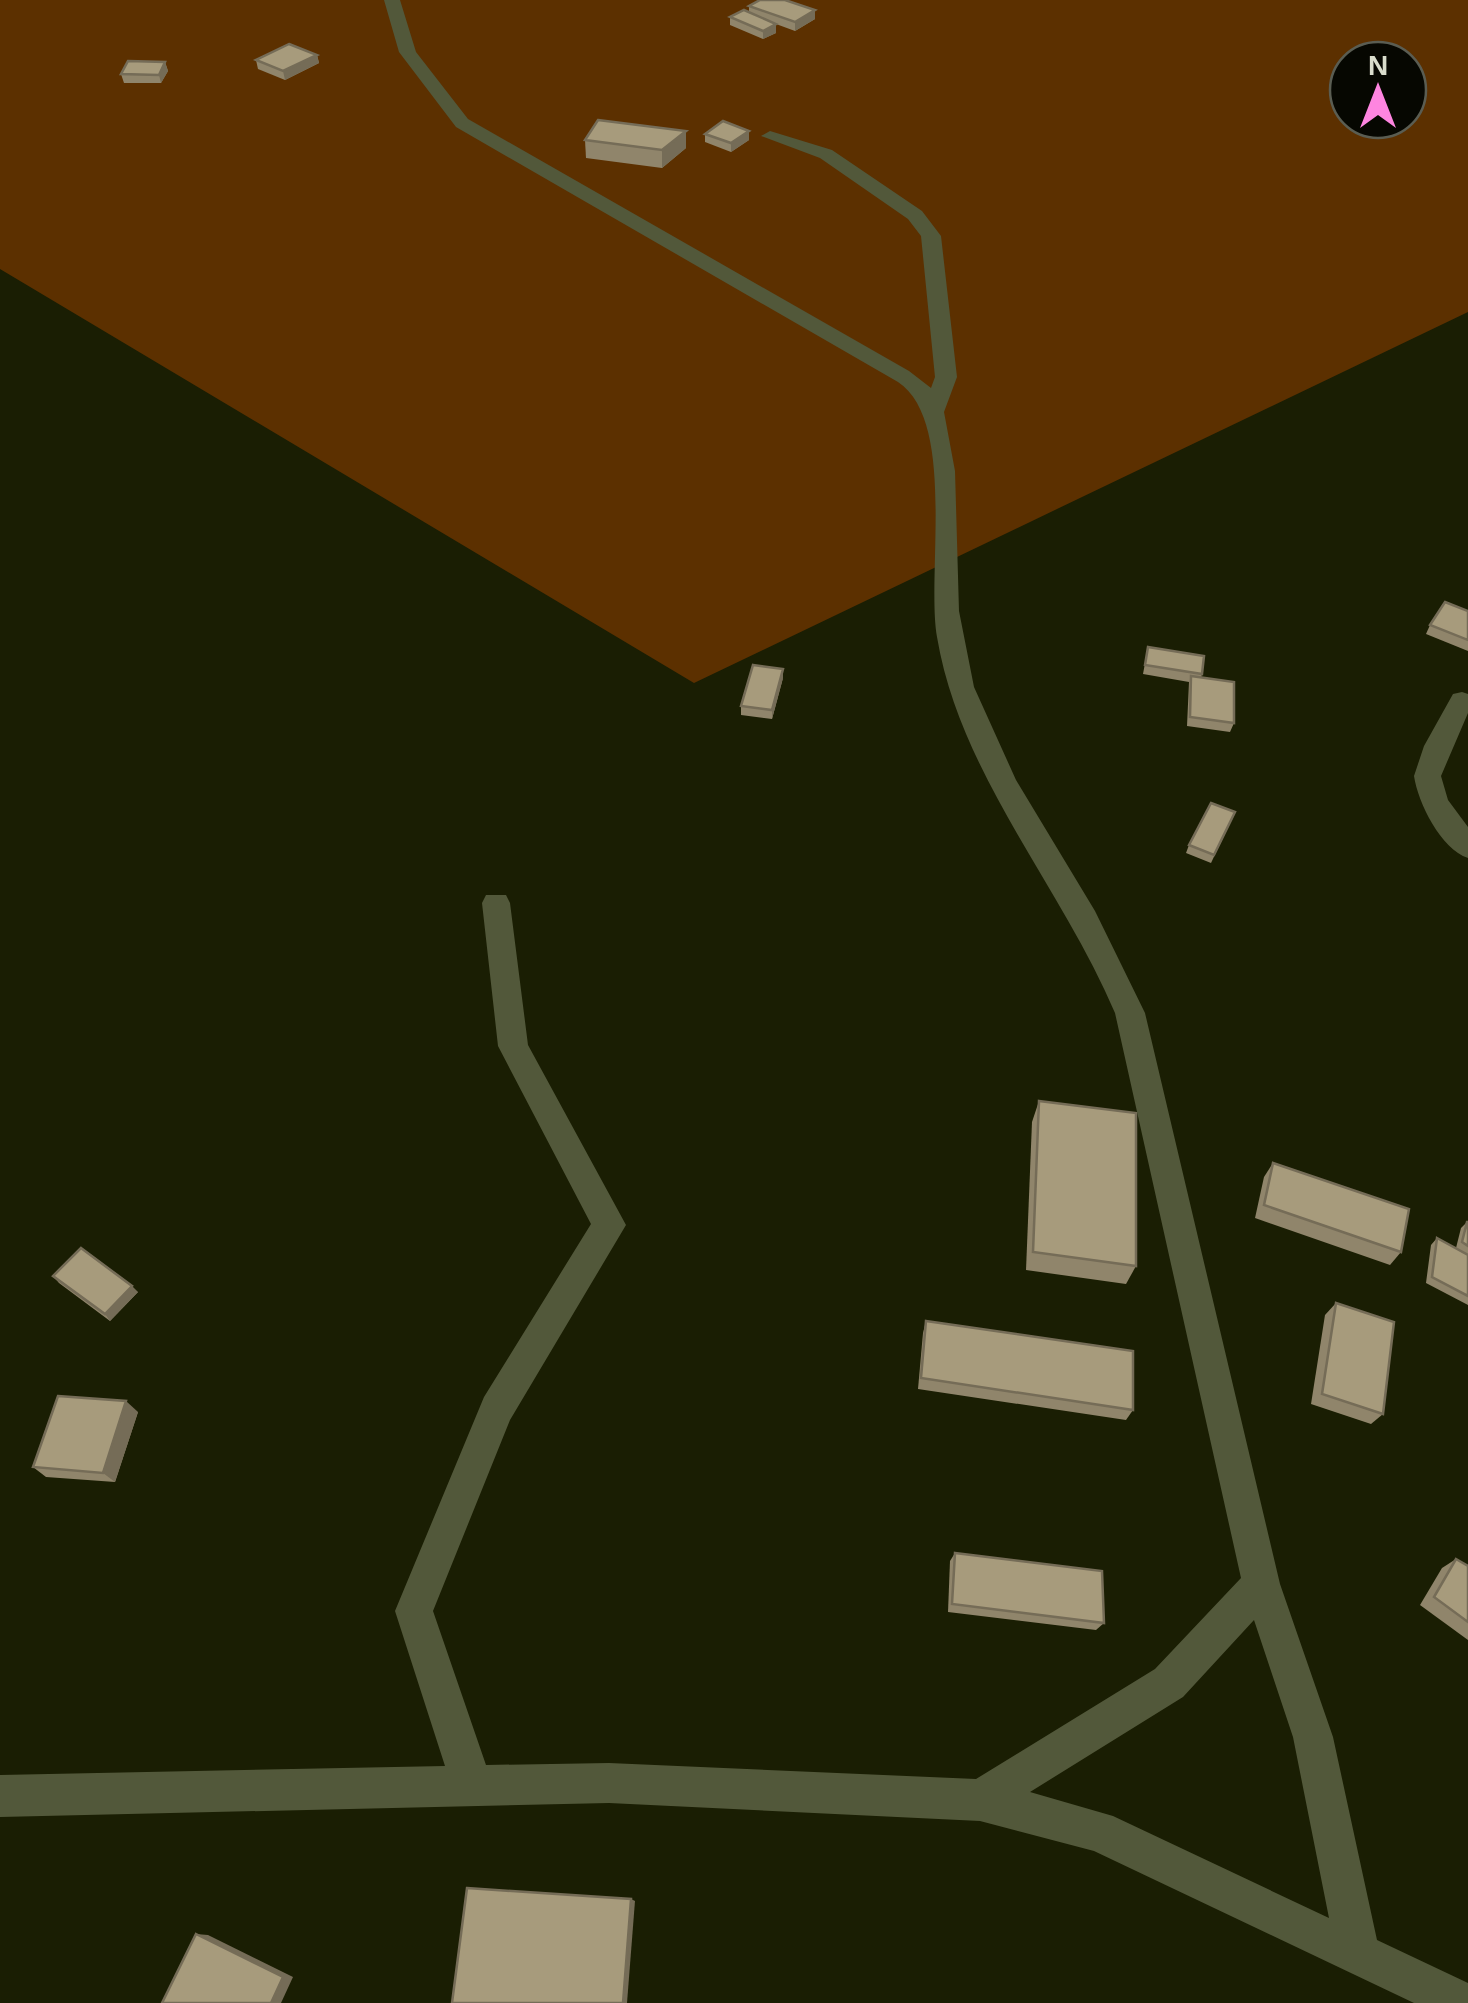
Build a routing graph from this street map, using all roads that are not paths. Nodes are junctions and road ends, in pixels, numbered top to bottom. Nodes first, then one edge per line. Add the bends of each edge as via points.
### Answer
1 (392, 0) edge
2 (770, 136) dead end
3 (933, 412) junction
4 (1462, 701) dead end
5 (1468, 848) edge
6 (496, 903) dead end
7 (1261, 1584) junction
8 (472, 1785) junction
9 (0, 1796) edge
10 (980, 1800) junction
11 (1358, 1954) junction
12 (1462, 2003) edge

1 - 3 street via 418,76 462,123 889,368 920,388
2 - 3 street via 826,154 915,216 931,236 946,376
3 - 7 street via 941,455 948,636 964,695 1112,962 1130,1013
4 - 5 street via 1426,767 1426,785 1435,808
6 - 8 street via 514,1046 609,1225 497,1409 414,1611
7 - 10 street via 1169,1682
7 - 11 street via 1312,1737
8 - 9 street
8 - 10 street via 608,1783
10 - 11 street via 1098,1832
11 - 12 street

